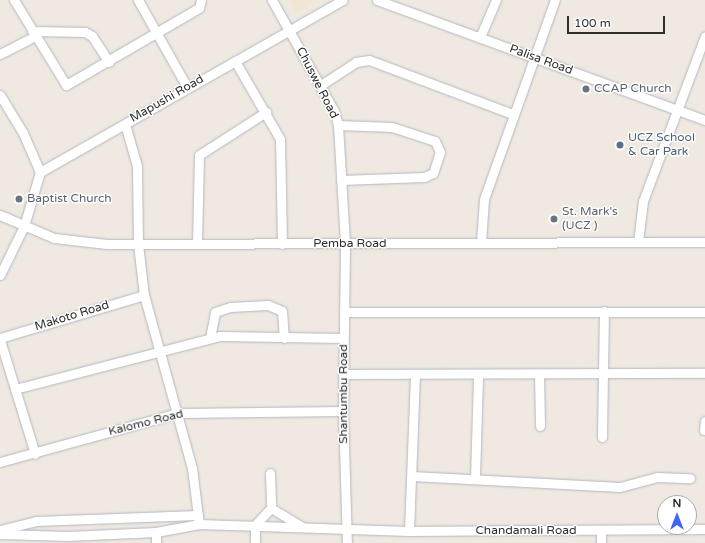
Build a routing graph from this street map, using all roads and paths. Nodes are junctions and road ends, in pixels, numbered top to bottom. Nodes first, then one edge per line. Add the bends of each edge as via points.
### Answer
1 (14, 0) edge
2 (138, 0) edge
3 (202, 0) edge
4 (272, 0) edge
5 (343, 0) edge
6 (377, 0) edge
7 (496, 0) edge
8 (555, 0) edge
9 (290, 30) junction
10 (34, 33) junction
11 (156, 33) junction
12 (705, 36) edge
13 (480, 37) junction
14 (0, 54) edge
15 (534, 58) junction
16 (701, 60) edge
17 (235, 61) junction
18 (109, 62) junction
19 (321, 85) junction
20 (187, 87) junction
21 (0, 95) edge
22 (677, 110) junction
23 (266, 112) junction
24 (513, 114) junction
25 (705, 120) edge
26 (125, 124) junction
27 (338, 125) junction
28 (40, 172) junction
29 (342, 180) junction
30 (0, 215) edge
31 (24, 226) junction
32 (638, 242) junction
33 (705, 242) edge
34 (481, 243) junction
35 (138, 244) junction
36 (197, 244) junction
37 (282, 244) junction
38 (345, 244) junction
39 (0, 275) edge
40 (144, 295) junction
41 (604, 311) junction
42 (344, 312) junction
43 (705, 312) edge
44 (210, 338) junction
45 (284, 338) junction
46 (344, 338) junction
47 (0, 339) edge
48 (159, 350) junction
49 (705, 373) edge
50 (343, 374) junction
51 (539, 374) junction
52 (603, 374) junction
53 (415, 375) junction
54 (478, 375) junction
55 (15, 389) junction
56 (343, 411) junction
57 (178, 413) junction
58 (540, 426) dead end
59 (602, 437) dead end
60 (35, 454) junction
61 (0, 462) edge
62 (270, 473) dead end
63 (412, 476) junction
64 (475, 478) junction
65 (690, 478) dead end
66 (271, 508) junction
67 (198, 519) junction
68 (255, 525) junction
69 (302, 526) junction
70 (705, 529) edge
71 (0, 530) edge
72 (347, 530) junction
73 (409, 531) junction
74 (601, 531) junction
75 (156, 532) junction
76 (0, 534) edge
77 (156, 543) edge
78 (255, 543) edge
79 (347, 543) edge
80 (601, 543) edge

1 - 10 street
2 - 11 street
3 - 11 street via 200,8
4 - 9 street, Chuswe Road
5 - 9 street, Mapushi Road
6 - 13 street, Palisa Road
7 - 13 street
8 - 15 street
9 - 17 street, Mapushi Road
9 - 19 street, Chuswe Road
10 - 14 street
10 - 18 street via 85,32 92,36
10 - 18 street via 66,85
11 - 18 street
11 - 20 street
12 - 16 street
13 - 15 street, Palisa Road
15 - 22 street, Palisa Road
15 - 24 street
16 - 22 street
17 - 20 street, Mapushi Road
17 - 23 street
19 - 24 street via 356,62 369,60
19 - 27 street, Chuswe Road
20 - 26 street, Mapushi Road
21 - 28 street via 23,133
22 - 25 street, Palisa Road
22 - 32 street via 643,201
23 - 36 street via 200,155
23 - 37 street via 281,146
24 - 34 street via 484,199
26 - 28 street, Mapushi Road
26 - 35 street via 138,172
27 - 29 street, Chuswe Road
27 - 29 street via 392,127 435,141 440,152 433,173 424,177
28 - 31 street
29 - 38 street, Chuswe Road
30 - 31 street, Pemba Road
31 - 35 street, Pemba Road via 46,235 76,242
31 - 39 street
32 - 33 street, Pemba Road
32 - 34 street, Pemba Road
34 - 38 street, Pemba Road
35 - 36 street, Pemba Road
35 - 40 street
36 - 37 street, Pemba Road
37 - 38 street, Pemba Road
38 - 42 street, Shantumbu Road
40 - 47 street, Makoto Road
40 - 48 street
41 - 42 street
41 - 43 street
41 - 52 street
42 - 46 street, Shantumbu Road
44 - 45 street
44 - 45 street via 214,312 230,307 268,305 282,311
44 - 48 street
45 - 46 street
46 - 50 street, Shantumbu Road
47 - 55 street
48 - 55 street
48 - 57 street
49 - 52 street
50 - 53 street
50 - 56 street, Shantumbu Road
51 - 52 street
51 - 54 street
51 - 58 street
52 - 59 street
53 - 54 street
53 - 63 street
54 - 64 street
55 - 60 street
56 - 57 street, Kalomo Road
56 - 72 street, Shantumbu Road
57 - 60 street, Kalomo Road
57 - 67 street via 192,468
60 - 61 street, Kalomo Road
62 - 66 street
63 - 64 street
63 - 73 street
64 - 65 street via 620,486 657,477
66 - 68 street
66 - 69 street
67 - 68 street, Chandamali Road
67 - 71 street via 36,521
67 - 75 street
68 - 69 street, Chandamali Road
68 - 78 street
69 - 72 street, Chandamali Road
70 - 74 street, Chandamali Road
72 - 73 street, Chandamali Road
72 - 79 street, Shantumbu Road
73 - 74 street, Chandamali Road
74 - 80 street
75 - 76 street via 68,536
75 - 77 street

